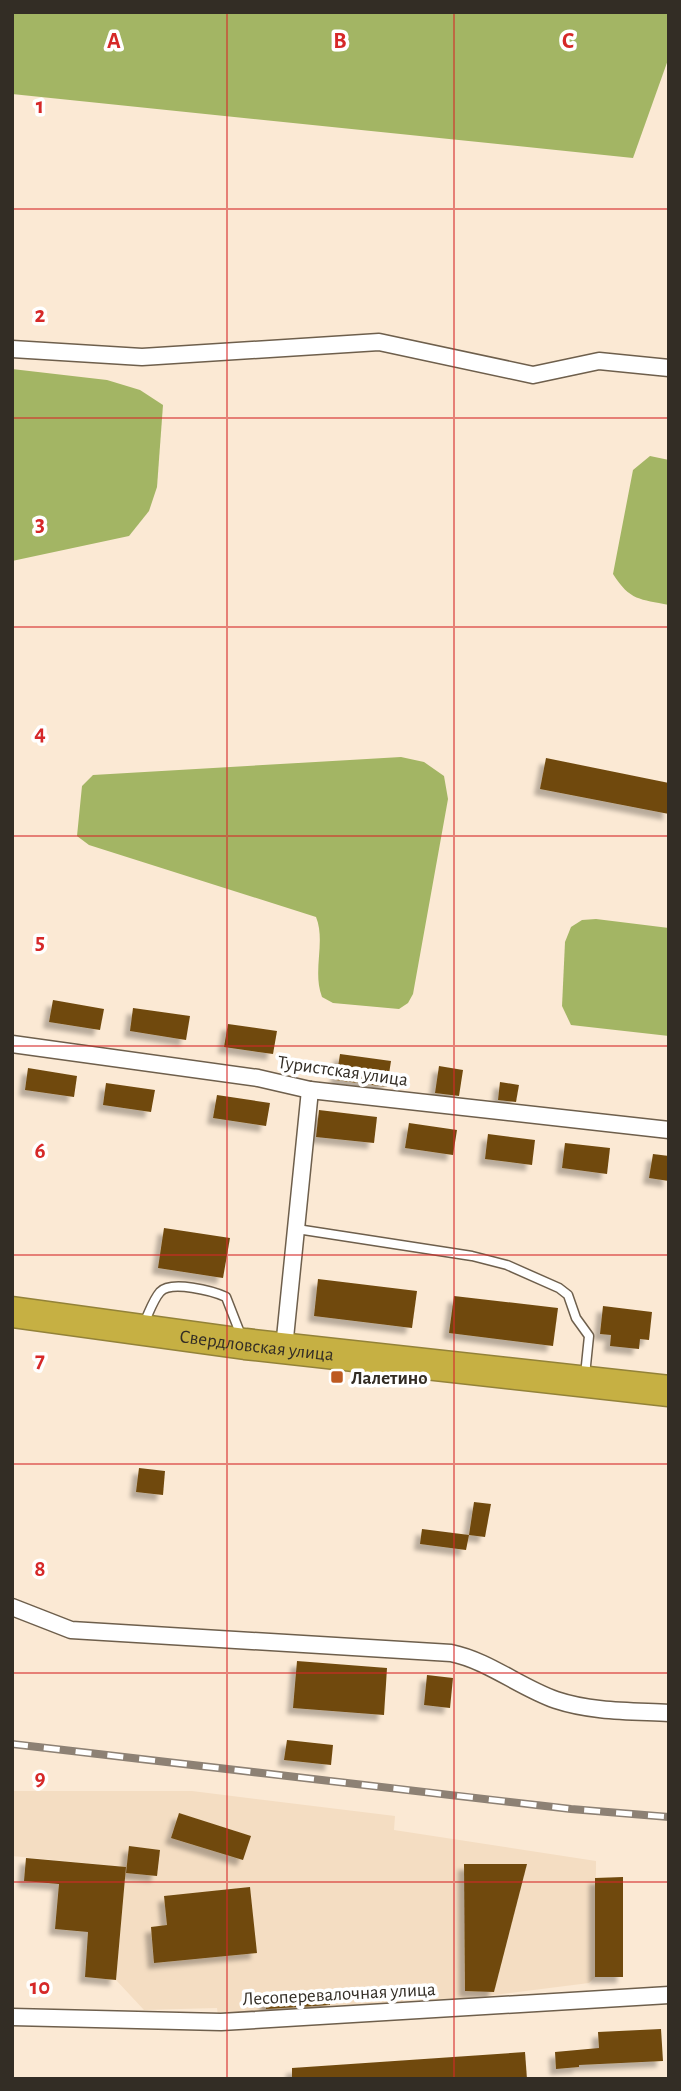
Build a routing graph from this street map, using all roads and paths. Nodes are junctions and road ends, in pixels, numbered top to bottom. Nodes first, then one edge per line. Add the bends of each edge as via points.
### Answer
1 (12, 349) edge
2 (669, 368) edge
3 (12, 1044) edge
4 (310, 1090) junction
5 (669, 1130) edge
6 (297, 1229) junction
7 (12, 1312) edge
8 (140, 1330) junction
9 (245, 1344) junction
10 (284, 1348) junction
11 (584, 1381) junction
12 (669, 1391) edge
13 (12, 1607) edge
14 (669, 1713) edge
15 (669, 1995) edge
16 (12, 2017) edge

1 - 2 street via 142,357 379,342 533,375 599,361
3 - 4 street, Туристская улица via 258,1078
4 - 5 street, Туристская улица
4 - 6 street
6 - 10 street
6 - 11 lane via 472,1256 507,1265 559,1288 568,1295 589,1336
7 - 8 highway, Свердловская улица
8 - 9 highway, Свердловская улица
8 - 9 lane via 160,1292 169,1286 214,1291 226,1297
9 - 10 highway, Свердловская улица
10 - 11 highway, Свердловская улица
11 - 12 highway, Свердловская улица
13 - 14 street via 71,1630 451,1653 472,1658 579,1707
15 - 16 street, Лесоперевалочная улица via 221,2022

